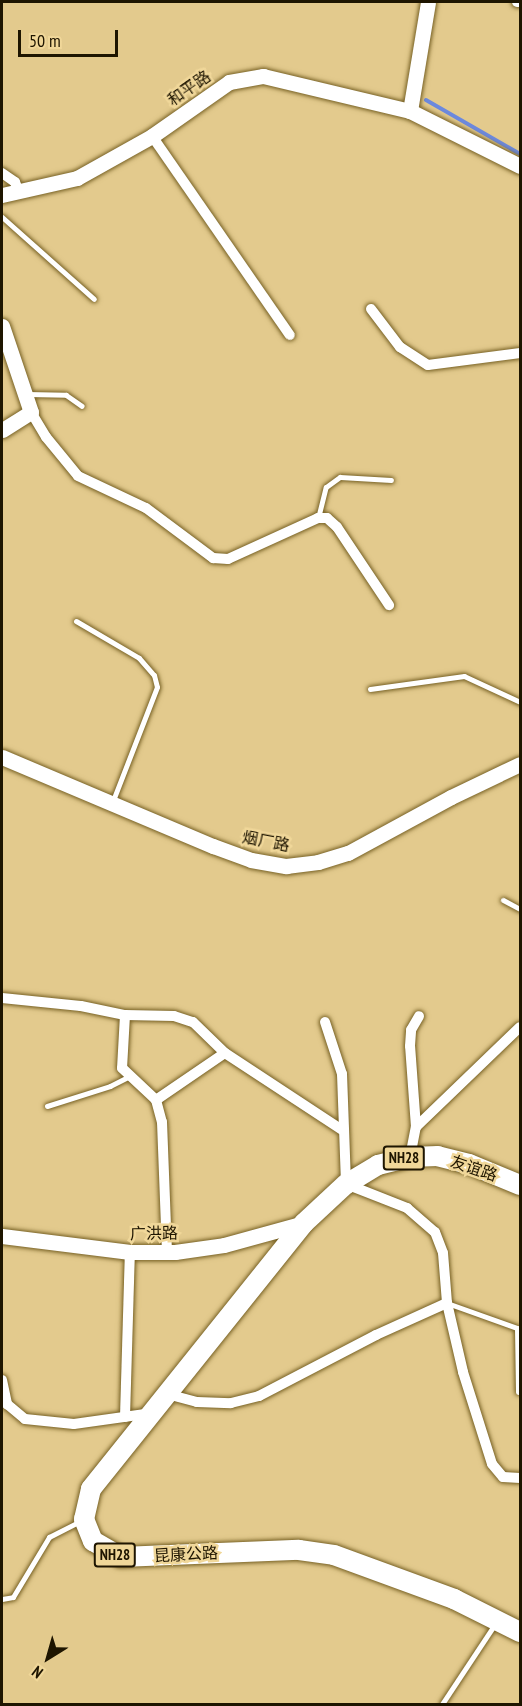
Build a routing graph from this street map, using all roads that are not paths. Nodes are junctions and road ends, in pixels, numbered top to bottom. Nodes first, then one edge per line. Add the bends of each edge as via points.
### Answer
1 (428, 2) edge
2 (410, 111) junction
3 (152, 136) junction
4 (520, 166) edge
5 (2, 173) edge
6 (18, 190) junction
7 (2, 195) edge
8 (2, 217) edge
9 (94, 299) dead end
10 (371, 309) dead end
11 (2, 326) edge
12 (291, 335) dead end
13 (520, 353) edge
14 (25, 394) junction
15 (82, 406) dead end
16 (32, 412) junction
17 (2, 430) edge
18 (391, 480) dead end
19 (318, 518) junction
20 (389, 604) dead end
21 (76, 621) dead end
22 (370, 690) dead end
23 (520, 702) edge
24 (2, 757) edge
25 (520, 764) edge
26 (112, 803) junction
27 (503, 900) dead end
28 (520, 909) edge
29 (2, 998) edge
30 (125, 1015) junction
31 (419, 1016) dead end
32 (325, 1022) dead end
33 (520, 1027) edge
34 (225, 1053) junction
35 (128, 1077) junction
36 (156, 1100) junction
37 (47, 1107) dead end
38 (416, 1127) junction
39 (342, 1130) junction
40 (410, 1157) junction
41 (346, 1184) junction
42 (520, 1185) edge
43 (304, 1223) junction
44 (2, 1236) edge
45 (130, 1252) junction
46 (167, 1252) junction
47 (447, 1303) junction
48 (2, 1380) edge
49 (518, 1392) dead end
50 (167, 1394) junction
51 (152, 1413) junction
52 (125, 1417) junction
53 (520, 1478) edge
54 (84, 1519) junction
55 (2, 1599) edge
56 (498, 1620) junction
57 (520, 1632) edge
58 (442, 1704) edge

1 - 2 street
2 - 3 street, 和平路 via 263,76 229,82
2 - 4 street, 和平路
3 - 6 street, 和平路 via 76,178
3 - 12 street
5 - 6 street via 15,182
6 - 7 street, 和平路
8 - 9 lane
10 - 13 street via 400,347 428,364
11 - 14 street
14 - 15 lane via 66,395
14 - 16 street
16 - 17 street
16 - 19 street via 46,437 78,476 146,508 205,555 228,559
18 - 19 lane via 340,477 326,487
19 - 20 street via 327,518 337,527
21 - 26 lane via 139,658 154,675 157,687
22 - 23 lane via 464,676
24 - 26 street, 烟厂路
25 - 26 street, 烟厂路 via 451,796 348,853 286,866 251,860
27 - 28 lane
29 - 30 street
30 - 34 street via 174,1016 193,1022
30 - 35 street via 122,1068
31 - 38 street via 411,1030 410,1046
32 - 39 street via 342,1074
33 - 38 street
34 - 36 street
34 - 39 street
35 - 36 street
35 - 37 lane
36 - 46 street via 162,1122
38 - 40 street
39 - 41 street
40 - 41 highway, 友谊路 / NH28 via 378,1165
40 - 42 highway, 友谊路 / NH28 via 438,1156
41 - 43 highway, 友谊路 / NH28
41 - 47 street via 407,1208 435,1232 443,1253
43 - 46 street, 广洪路 via 224,1245
43 - 50 highway, NH28
44 - 45 street, 广洪路
45 - 46 street, 广洪路
45 - 52 street
47 - 49 lane via 517,1328
47 - 50 street via 260,1396 231,1402 197,1402
47 - 53 street via 463,1372 492,1464 503,1477
48 - 52 street via 7,1404 25,1419 74,1424
50 - 51 highway, NH28
51 - 52 street
51 - 54 highway, NH28 via 91,1489
54 - 55 lane via 49,1537 13,1597
54 - 56 highway, 昆康公路 / NH28 via 93,1541 121,1557 299,1550 334,1555 414,1583
56 - 57 highway, 昆康公路 / NH28
56 - 58 lane

